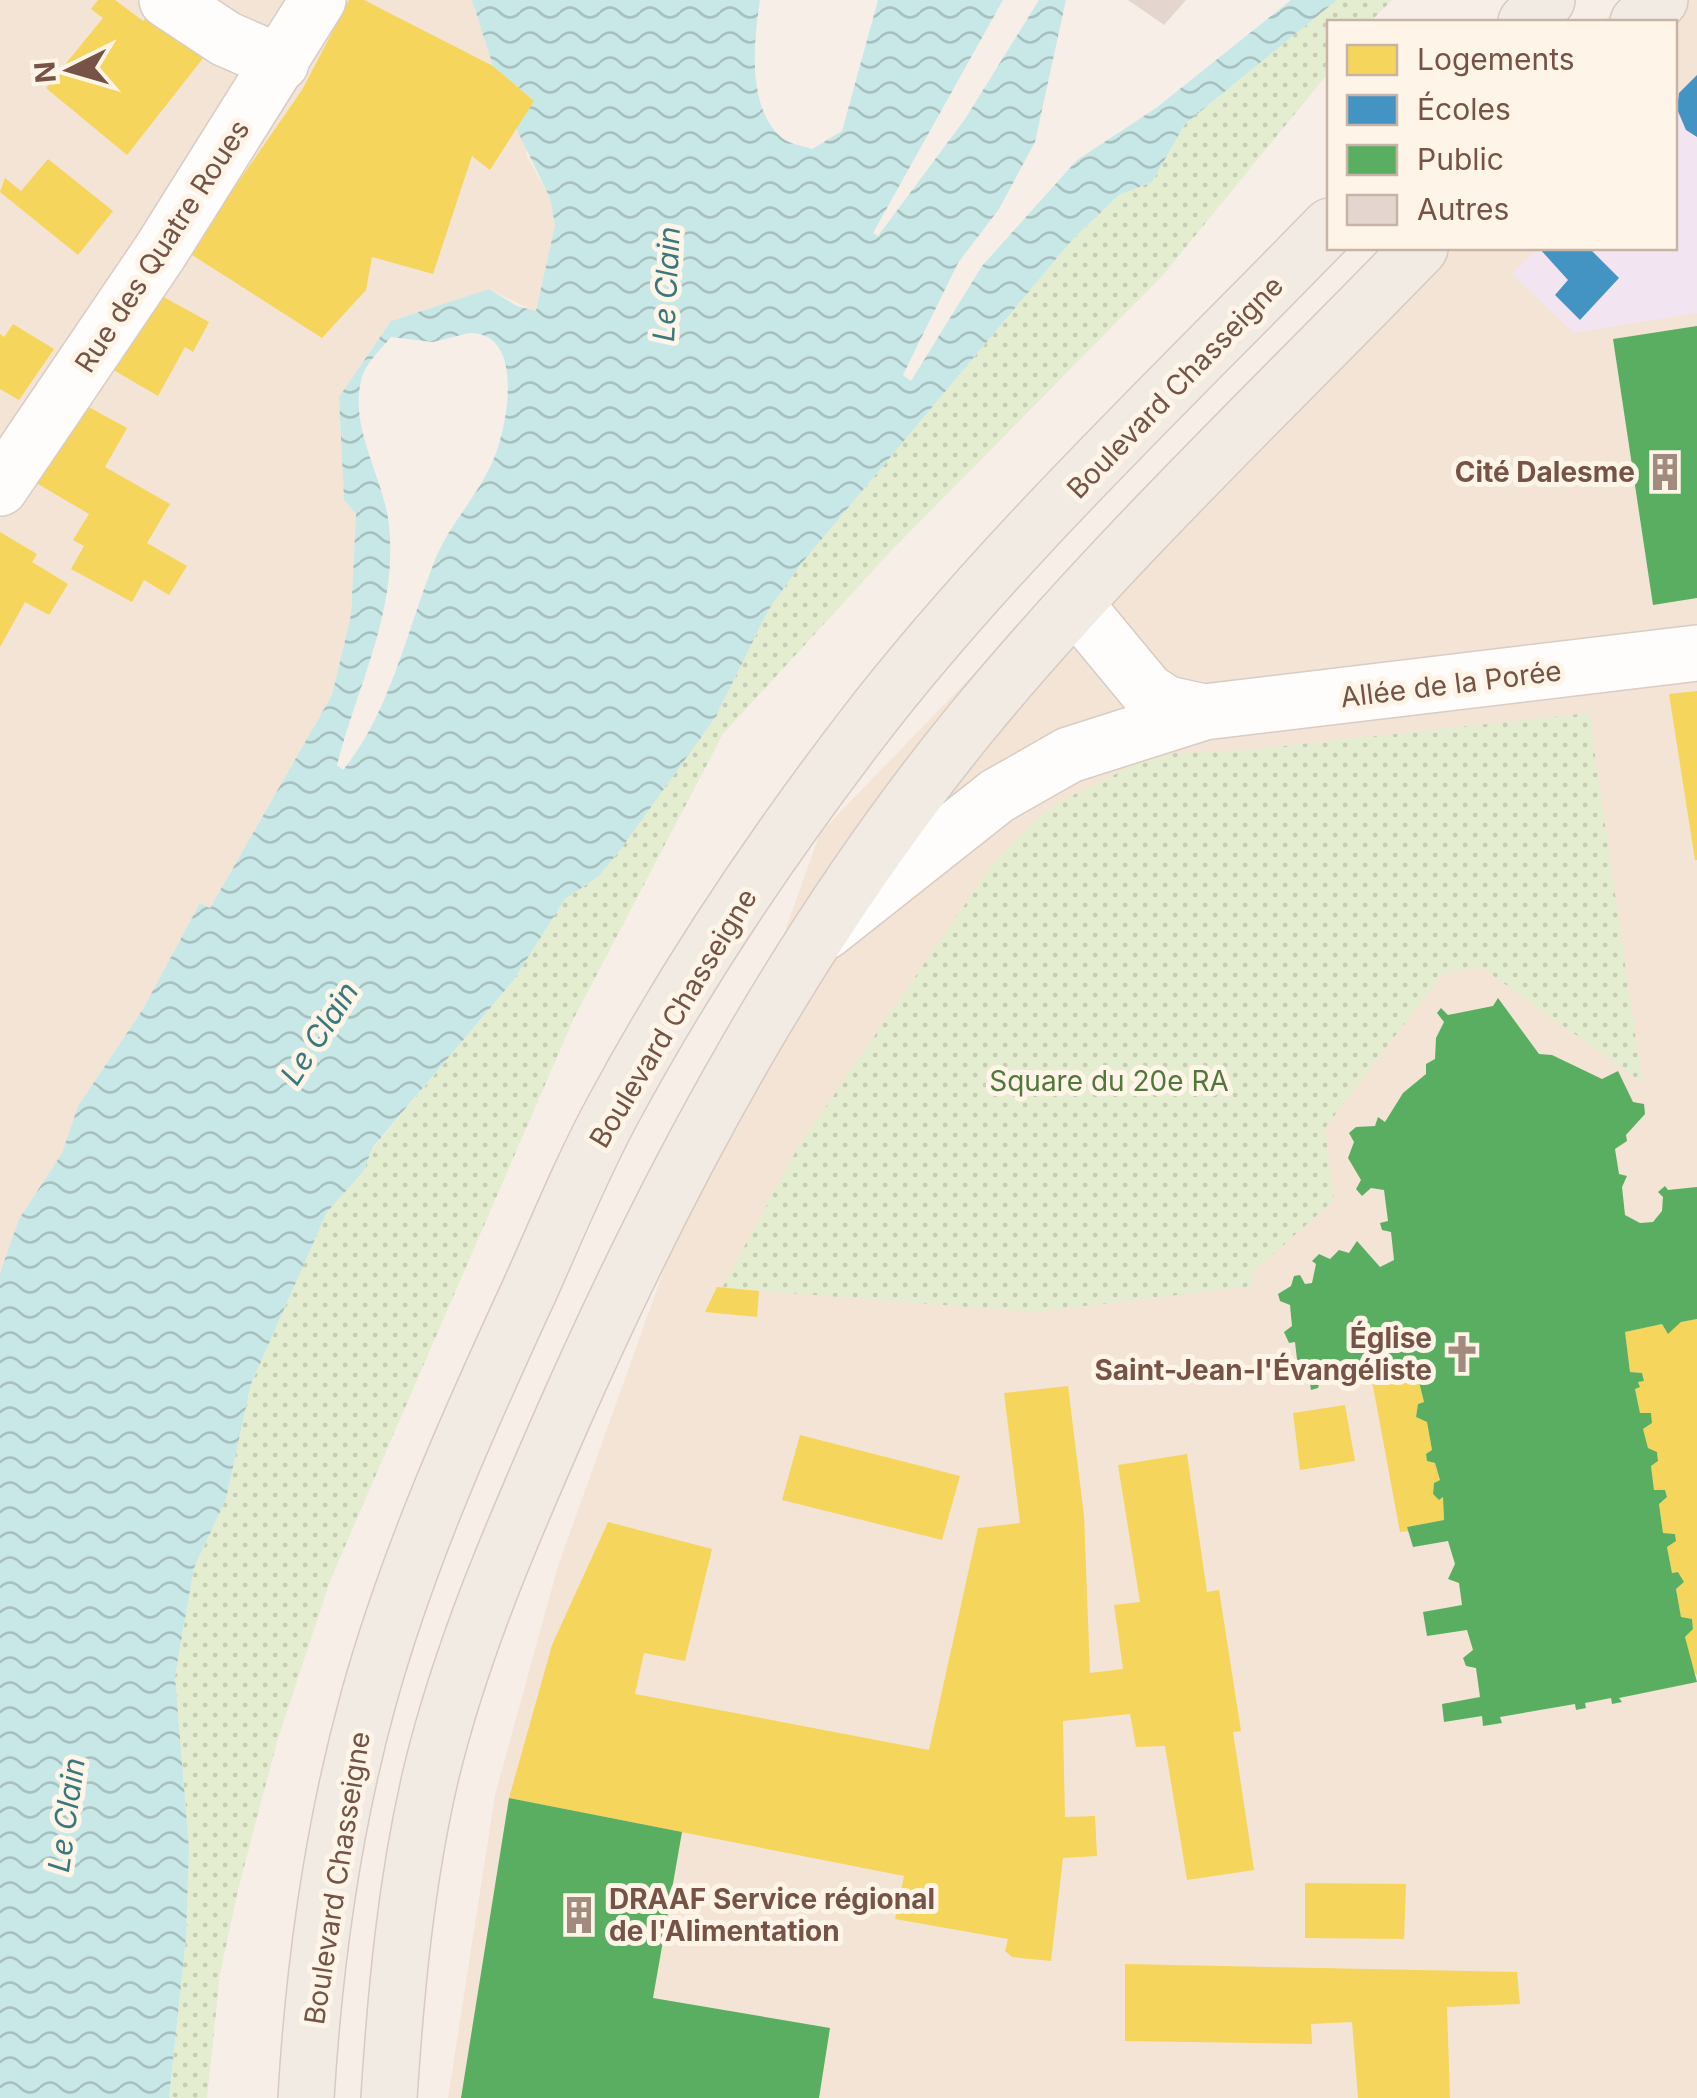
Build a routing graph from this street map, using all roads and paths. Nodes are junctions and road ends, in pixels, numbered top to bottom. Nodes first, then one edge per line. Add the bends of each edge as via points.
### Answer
1 (167, 0) edge
2 (318, 0) edge
3 (1547, 0) edge
4 (1660, 0) edge
5 (1528, 20) edge
6 (1640, 20) edge
7 (281, 63) junction
8 (1327, 229) edge
9 (1418, 250) edge
10 (0, 488) edge
11 (1076, 604) junction
12 (1697, 653) edge
13 (1204, 712) junction
14 (815, 940) junction
15 (306, 2098) edge
16 (389, 2098) edge

1 - 7 street via 226,39
2 - 7 street, Rue des Quatre Roues
3 - 5 main road
4 - 6 main road
7 - 10 street, Rue des Quatre Roues
8 - 15 main road, Boulevard Chasseigne via 973,598 860,731 714,938 611,1113 501,1351 407,1578 370,1691 342,1813
9 - 11 main road
11 - 13 street, Allée de la Porée via 1147,691 1167,704
11 - 14 main road via 967,728
12 - 13 street, Allée de la Porée
13 - 14 street, Allée de la Porée via 1036,771
14 - 16 main road via 645,1239 487,1594 418,1835

